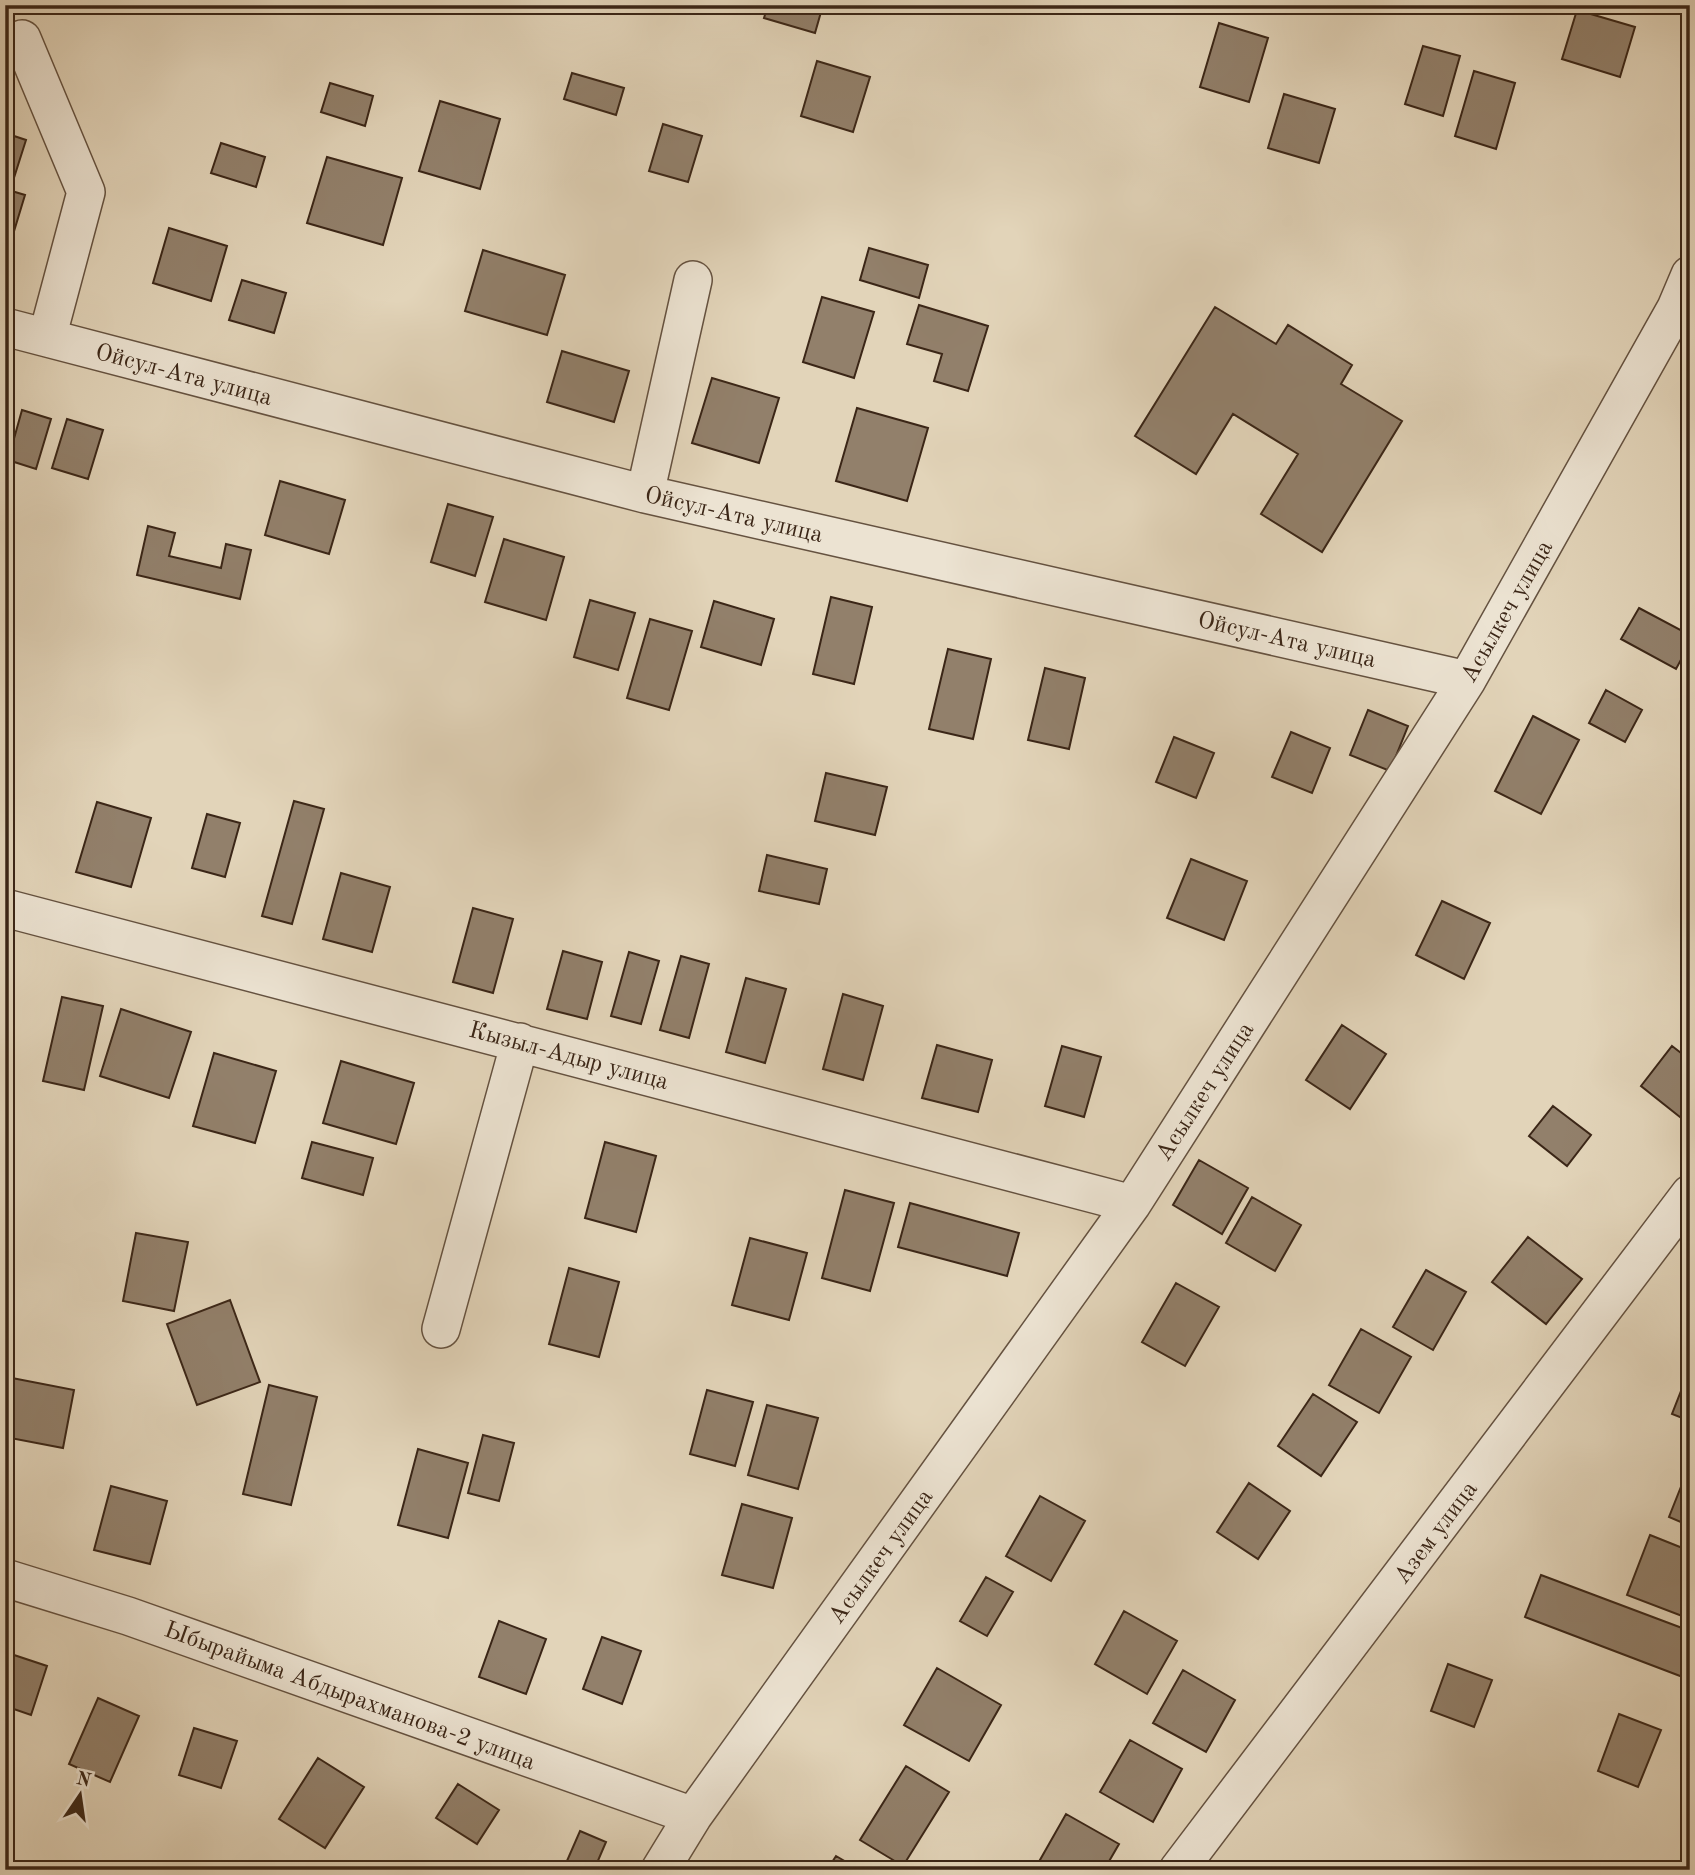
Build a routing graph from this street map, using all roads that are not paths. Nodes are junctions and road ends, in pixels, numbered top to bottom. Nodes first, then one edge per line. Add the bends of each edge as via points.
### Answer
1 (22, 39) dead end
2 (1690, 275) edge
3 (693, 280) dead end
4 (5, 327) edge
5 (47, 338) junction
6 (645, 494) junction
7 (1468, 680) junction
8 (5, 908) edge
9 (520, 1042) junction
10 (1690, 1194) edge
11 (1132, 1204) junction
12 (441, 1329) dead end
13 (5, 1578) edge
14 (693, 1816) junction
15 (660, 1870) edge
16 (1178, 1870) edge

1 - 5 street via 86,192
2 - 7 street, Асылкеч улица via 1676,308
3 - 6 street
4 - 5 street, Ойсул-Ата улица
5 - 6 street, Ойсул-Ата улица
6 - 7 street, Ойсул-Ата улица
7 - 11 street, Асылкеч улица
8 - 9 street, Кызыл-Адыр улица
9 - 11 street, Кызыл-Адыр улица
9 - 12 street
10 - 16 street, Азем улица
11 - 14 street, Асылкеч улица
13 - 14 street, Ыбырайыма Абдырахманова-2 улица via 128,1616
14 - 15 street, Асылкеч улица

